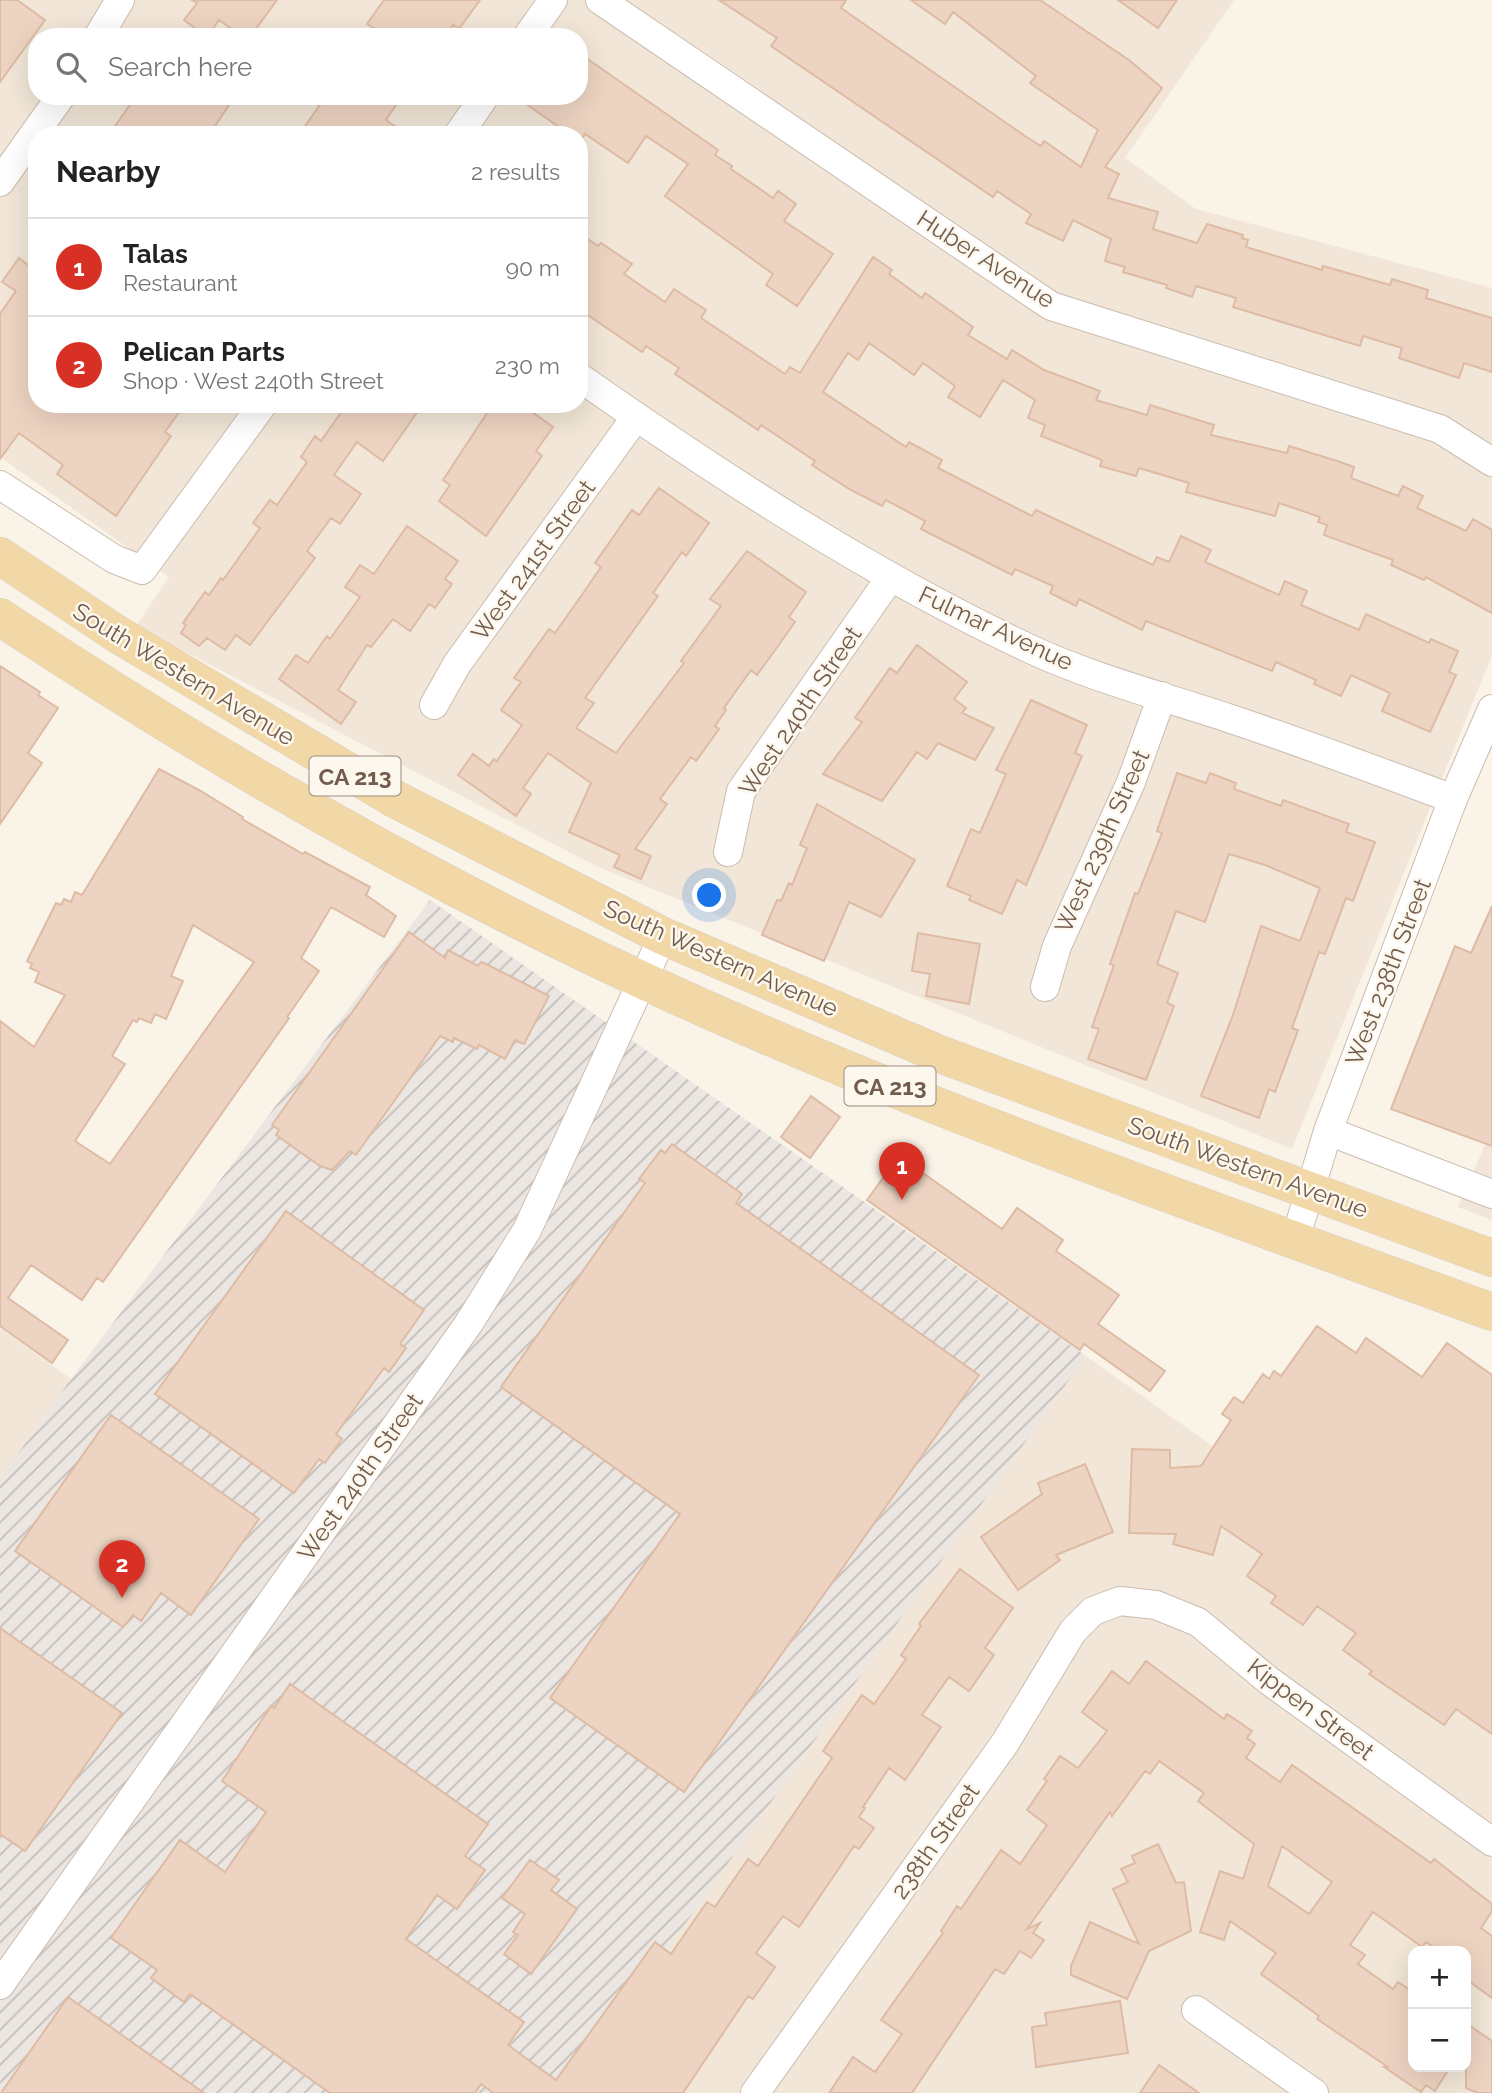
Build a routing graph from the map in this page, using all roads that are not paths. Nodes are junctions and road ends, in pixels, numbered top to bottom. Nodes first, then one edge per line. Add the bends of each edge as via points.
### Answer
1 (120, 0) edge
2 (553, 0) edge
3 (600, 0) edge
4 (104, 28) edge
5 (533, 28) edge
6 (55, 105) edge
7 (479, 105) edge
8 (40, 126) edge
9 (464, 126) edge
10 (28, 143) edge
11 (0, 182) edge
12 (588, 383) edge
13 (256, 413) edge
14 (636, 417) junction
15 (1492, 462) edge
16 (0, 485) edge
17 (0, 556) edge
18 (890, 578) junction
19 (0, 617) edge
20 (1162, 696) junction
21 (434, 705) dead end
22 (1492, 709) edge
23 (1453, 799) junction
24 (728, 852) dead end
25 (663, 936) junction
26 (644, 979) junction
27 (1045, 987) dead end
28 (1328, 1131) junction
29 (1309, 1189) junction
30 (1492, 1194) edge
31 (1295, 1240) junction
32 (1492, 1258) edge
33 (1492, 1312) edge
34 (1120, 1601) joint
35 (1492, 1842) edge
36 (0, 1985) edge
37 (1196, 2010) dead end
38 (755, 2093) edge
39 (1314, 2093) edge

1 - 4 street
2 - 5 street
3 - 15 street, Huber Avenue via 1051,306 1440,429
6 - 8 street
7 - 9 street
10 - 11 street
12 - 14 street, Fulmar Avenue
13 - 16 street via 142,570 114,559
14 - 18 street, Fulmar Avenue
14 - 21 street, West 241st Street via 457,664
17 - 25 main road, South Western Avenue / CA 213 via 279,733 393,798
18 - 20 street, Fulmar Avenue via 1030,649
18 - 24 street, West 240th Street via 741,791
19 - 26 main road, South Western Avenue / CA 213 via 131,703 310,809 515,918
20 - 23 street, Fulmar Avenue
20 - 27 street, West 239th Street via 1132,782 1057,946
22 - 23 street, West 238th Street
23 - 28 street, West 238th Street
25 - 26 street, West 240th Street
25 - 29 main road, South Western Avenue / CA 213 via 937,1054
26 - 31 main road, South Western Avenue / CA 213 via 910,1094
26 - 36 street, West 240th Street via 527,1230 469,1323
28 - 29 street, West 238th Street
28 - 30 street
29 - 31 street, West 238th Street
29 - 32 main road, South Western Avenue / CA 213
31 - 33 main road, South Western Avenue / CA 213
34 - 35 street, Kippen Street via 1156,1605 1198,1622 1268,1680
34 - 38 street, 238th Street via 1093,1611 1073,1631 1005,1743
37 - 39 street

